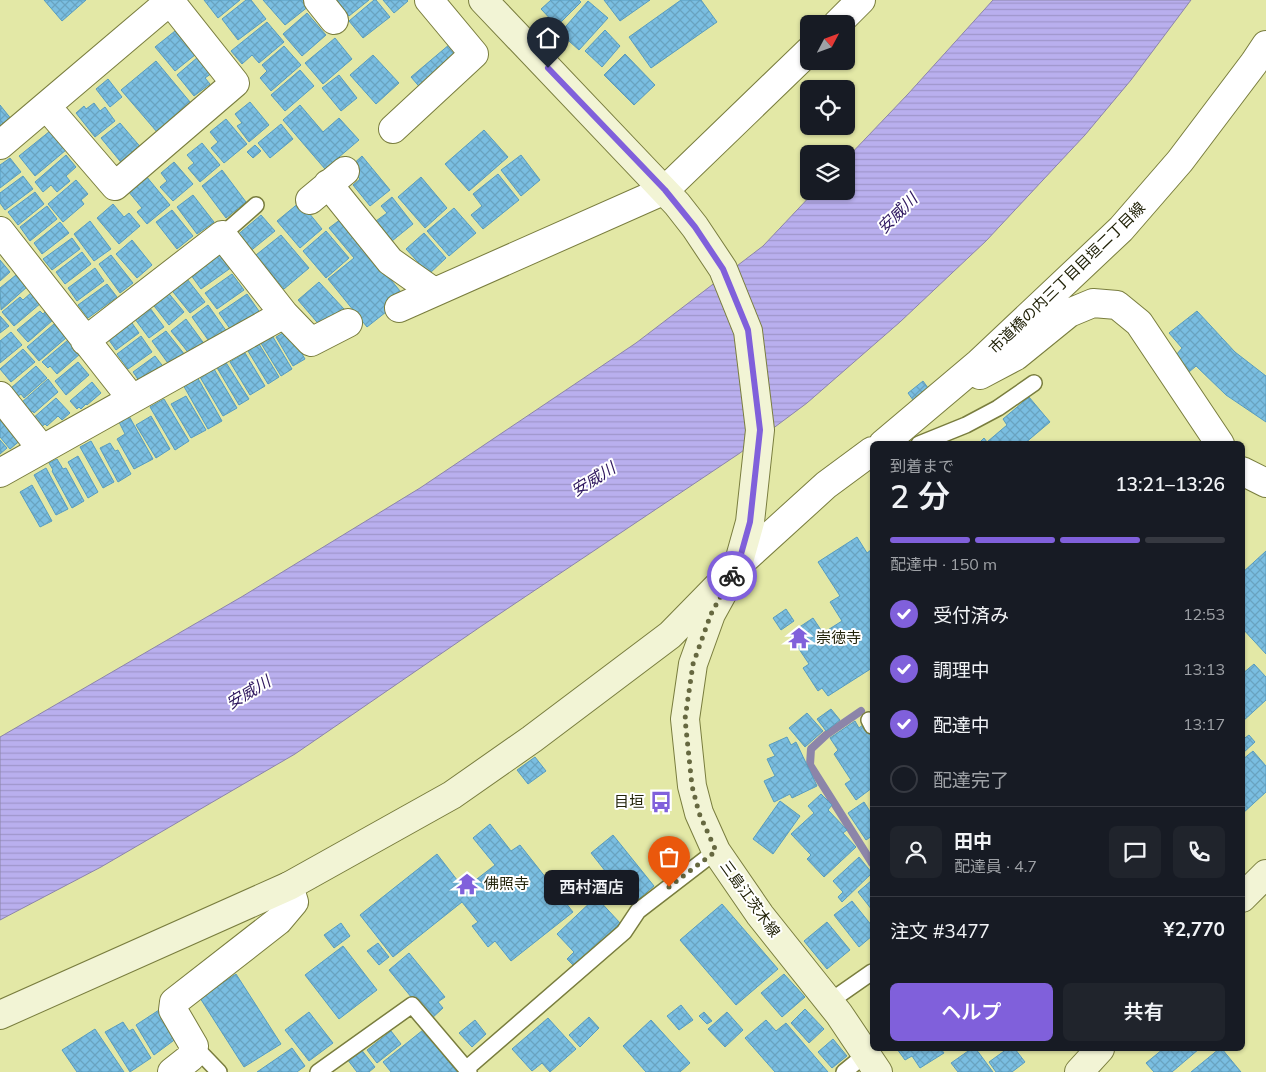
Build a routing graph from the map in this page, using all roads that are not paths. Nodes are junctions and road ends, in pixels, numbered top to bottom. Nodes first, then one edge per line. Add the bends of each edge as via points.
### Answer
1 (171, 0) edge
2 (429, 0) edge
3 (483, 0) edge
4 (861, 0) edge
5 (846, 15) edge
6 (1266, 45) edge
7 (800, 61) edge
8 (46, 106) junction
9 (394, 129) dead end
10 (0, 145) edge
11 (328, 185) dead end
12 (671, 197) junction
13 (256, 206) dead end
14 (0, 231) edge
15 (222, 235) junction
16 (434, 292) junction
17 (399, 308) dead end
18 (284, 314) junction
19 (348, 323) dead end
20 (85, 341) junction
21 (1034, 383) dead end
22 (943, 394) junction
23 (0, 396) edge
24 (132, 399) junction
25 (887, 441) edge
26 (926, 441) edge
27 (1218, 441) edge
28 (41, 448) junction
29 (870, 452) edge
30 (870, 463) edge
31 (1245, 472) edge
32 (0, 473) edge
33 (837, 477) junction
34 (1266, 483) edge
35 (738, 565) junction
36 (716, 851) junction
37 (1266, 874) edge
38 (289, 886) junction
39 (1245, 895) edge
40 (870, 973) edge
41 (829, 1002) junction
42 (0, 1015) edge
43 (194, 1046) junction
44 (1098, 1051) edge
45 (872, 1063) edge
46 (467, 1070) edge
47 (172, 1072) edge
48 (219, 1072) edge
49 (318, 1072) edge
50 (844, 1072) edge
51 (1079, 1072) edge

1 - 8 street
1 - 8 street via 235,83 115,186
2 - 9 street via 474,54
3 - 12 main road, 三島江茨木線
4 - 5 street
6 - 22 street, 市道橋の内三丁目目垣二丁目線 via 1180,161 1121,230
7 - 12 street
8 - 10 street
11 - 16 street via 390,261
12 - 16 street
12 - 35 main road, 三島江茨木線 via 723,269 748,330 760,430 750,522
13 - 15 lane
14 - 20 street
15 - 18 street
15 - 20 street
16 - 17 street
18 - 19 street via 311,342
18 - 24 street
20 - 24 street
21 - 26 lane via 998,408
22 - 25 street, 市道橋の内三丁目目垣二丁目線
22 - 27 street via 1016,356 1069,313 1093,303 1117,305 1139,324
23 - 28 street
24 - 28 street
28 - 32 street
29 - 33 street
30 - 33 lane
31 - 34 street
33 - 35 street
35 - 36 main road, 三島江茨木線 via 711,614 693,664 685,719 692,786 699,813
35 - 38 main road via 670,635 532,739 452,795
36 - 41 main road, 三島江茨木線 via 760,915
36 - 46 lane via 638,911 624,932
37 - 39 main road
38 - 42 main road
38 - 43 street via 294,902 278,921 174,1002 173,1010
40 - 41 lane
41 - 45 main road, 三島江茨木線
43 - 47 street via 191,1057
43 - 48 lane
44 - 51 main road
45 - 50 lane
46 - 49 lane via 412,1005

